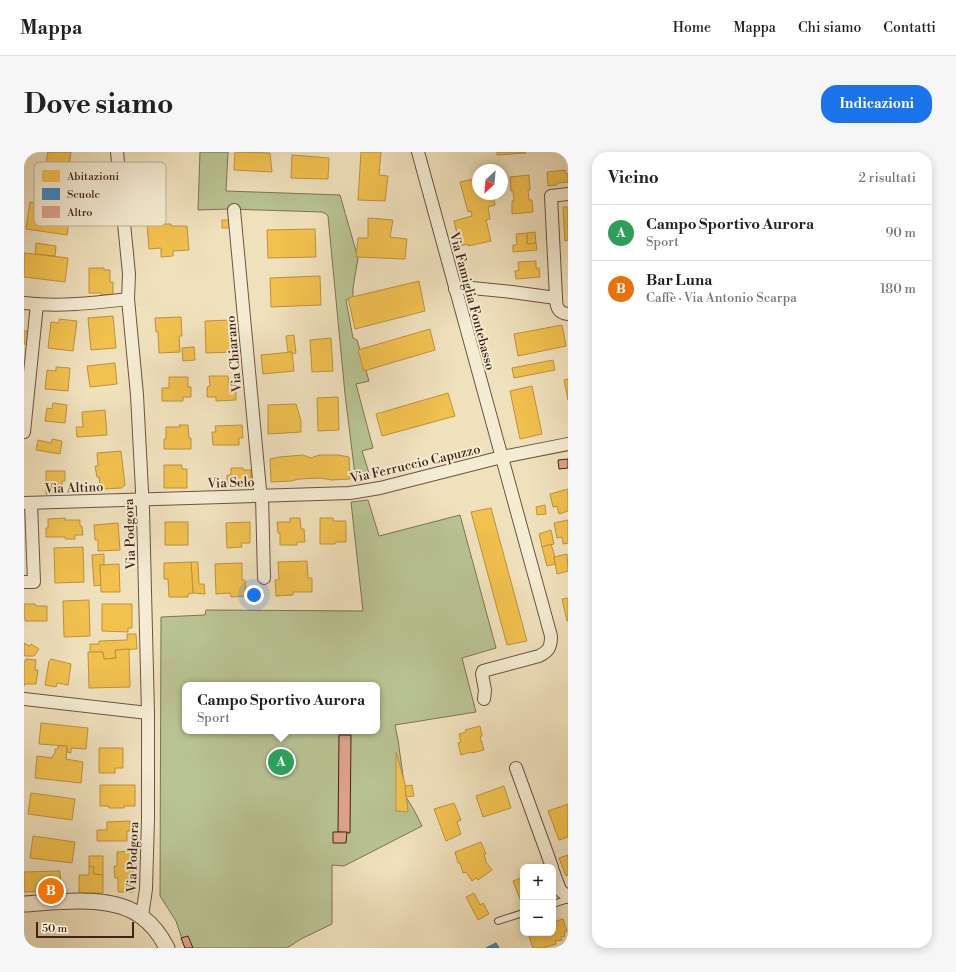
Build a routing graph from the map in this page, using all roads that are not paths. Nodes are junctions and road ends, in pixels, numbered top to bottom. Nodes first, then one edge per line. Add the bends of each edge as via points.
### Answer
1 (117, 152) edge
2 (418, 152) edge
3 (118, 162) edge
4 (568, 194) edge
5 (234, 210) dead end
6 (124, 226) edge
7 (455, 289) junction
8 (556, 298) junction
9 (128, 299) junction
10 (24, 303) edge
11 (37, 304) junction
12 (568, 314) edge
13 (24, 432) edge
14 (568, 444) edge
15 (502, 458) junction
16 (262, 496) junction
17 (142, 499) junction
18 (27, 503) edge
19 (264, 578) dead end
20 (24, 582) edge
21 (484, 699) dead end
22 (24, 700) edge
23 (148, 713) junction
24 (516, 768) dead end
25 (551, 864) edge
26 (556, 879) edge
27 (568, 898) edge
28 (556, 903) edge
29 (24, 904) edge
30 (520, 914) edge
31 (142, 916) junction
32 (498, 921) dead end
33 (167, 948) edge

1 - 3 street, Via Podgora
2 - 7 street, Via Famiglia Fontebasso
4 - 8 street via 552,196
5 - 16 street, Via Chiarano
6 - 9 street, Via Podgora via 129,274
7 - 8 street via 472,288
7 - 15 street, Via Famiglia Fontebasso
8 - 12 street via 560,312
9 - 11 street via 83,304
9 - 17 street, Via Podgora via 137,395
10 - 11 street
11 - 13 street
14 - 15 street, Via Ferruccio Capuzzo
15 - 16 street, Via Ferruccio Capuzzo via 359,492
15 - 21 street via 551,643 549,649 539,656 483,672
16 - 17 street, Via Selo
16 - 19 street, Via Selo
17 - 18 street, Via Altino
17 - 23 street, Via Podgora
18 - 20 street, Via Altino via 34,582
22 - 23 street
23 - 31 street, Via Podgora via 146,889
24 - 25 street
26 - 27 street via 560,890
27 - 28 lane
29 - 31 street via 98,902 118,905
30 - 32 lane
31 - 33 street via 155,929

